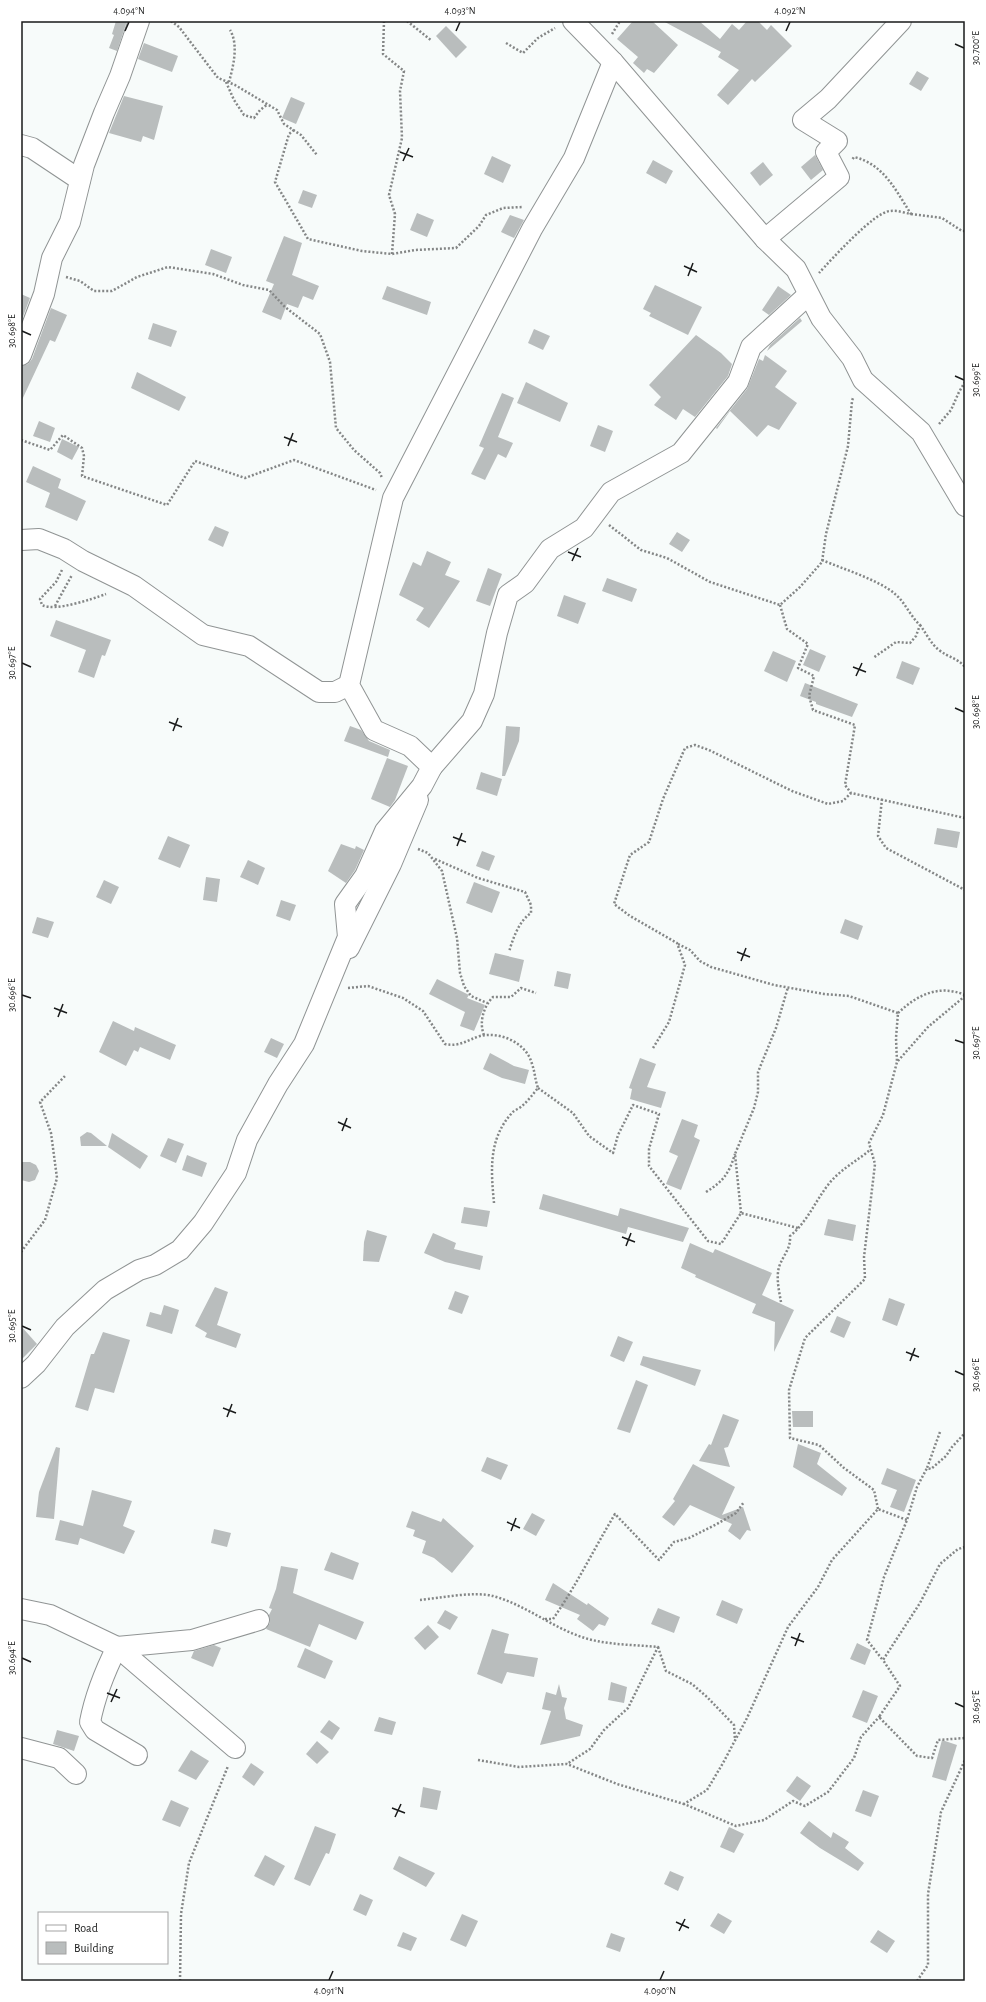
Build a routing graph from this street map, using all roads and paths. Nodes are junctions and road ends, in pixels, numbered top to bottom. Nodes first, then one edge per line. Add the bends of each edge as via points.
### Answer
1 (138, 21) edge
2 (171, 21) edge
3 (384, 21) edge
4 (407, 21) edge
5 (901, 21) edge
6 (565, 24) edge
7 (230, 30) dead end
8 (432, 41) dead end
9 (506, 42) dead end
10 (613, 62) junction
11 (227, 82) junction
12 (268, 104) junction
13 (294, 130) junction
14 (21, 145) edge
15 (317, 154) dead end
16 (839, 177) junction
17 (80, 180) junction
18 (543, 209) junction
19 (912, 214) junction
20 (965, 231) edge
21 (765, 239) junction
22 (392, 254) junction
23 (49, 271) junction
24 (806, 291) junction
25 (21, 355) edge
26 (863, 380) junction
27 (965, 382) edge
28 (937, 425) dead end
29 (21, 440) edge
30 (393, 498) junction
31 (965, 506) edge
32 (594, 515) junction
33 (21, 540) edge
34 (75, 556) junction
35 (822, 560) junction
36 (128, 583) junction
37 (55, 606) junction
38 (780, 606) junction
39 (920, 625) junction
40 (873, 658) dead end
41 (965, 668) edge
42 (349, 685) junction
43 (432, 767) junction
44 (422, 786) junction
45 (851, 793) junction
46 (882, 799) junction
47 (965, 818) edge
48 (401, 842) junction
49 (433, 858) junction
50 (965, 890) edge
51 (677, 943) junction
52 (509, 952) dead end
53 (788, 987) junction
54 (325, 991) junction
55 (536, 993) dead end
56 (965, 995) edge
57 (487, 1003) junction
58 (898, 1013) junction
59 (484, 1035) junction
60 (653, 1048) dead end
61 (897, 1062) junction
62 (65, 1076) dead end
63 (538, 1088) junction
64 (870, 1150) junction
65 (735, 1154) junction
66 (706, 1192) dead end
67 (494, 1203) dead end
68 (741, 1213) junction
69 (798, 1228) junction
70 (21, 1252) edge
71 (781, 1302) dead end
72 (21, 1378) edge
73 (940, 1432) dead end
74 (965, 1433) edge
75 (927, 1468) junction
76 (744, 1502) dead end
77 (878, 1509) junction
78 (907, 1520) junction
79 (965, 1547) edge
80 (420, 1600) dead end
81 (21, 1609) edge
82 (543, 1618) junction
83 (259, 1620) dead end
84 (117, 1647) junction
85 (658, 1647) junction
86 (883, 1660) junction
87 (880, 1716) junction
88 (965, 1738) edge
89 (735, 1741) junction
90 (21, 1748) edge
91 (235, 1748) joint
92 (137, 1755) dead end
93 (478, 1760) dead end
94 (965, 1760) edge
95 (567, 1764) junction
96 (76, 1774) dead end
97 (684, 1804) junction
98 (180, 1981) edge
99 (917, 1981) edge

1 - 17 street
2 - 11 path via 179,27 218,78
3 - 22 path via 383,54 404,71 400,91 402,138 390,195 395,214
4 - 8 path
5 - 16 street via 828,99 803,120 837,141 826,152
6 - 9 path via 551,29 523,53
6 - 10 street
7 - 11 path via 234,35 234,64
10 - 18 street via 574,158
10 - 21 street
11 - 12 path
11 - 12 path via 234,100 244,115 254,118
12 - 13 path via 276,110 284,124
13 - 15 path via 309,142
13 - 22 path via 289,134 275,182 308,239 362,251
14 - 17 street via 32,148
16 - 19 path via 854,157 863,159 894,184
16 - 21 street
17 - 23 street via 70,222 52,258
18 - 22 path via 527,206 503,208 486,215 479,226 456,248
18 - 30 street
19 - 20 path via 942,218
19 - 24 path via 889,211 876,217 843,247
21 - 24 street via 796,269
23 - 25 street via 44,294
23 - 30 path via 80,281 94,292 112,291 137,277 168,267 213,274 243,285 269,290 285,307 320,334 330,362 336,428 354,450 380,473
24 - 26 street via 821,318 852,358
24 - 32 street via 751,347 738,382 681,453 612,492
26 - 31 street via 921,432
26 - 35 path via 852,401 848,446
27 - 28 path via 951,410
29 - 30 path via 50,450 63,435 82,448 82,476 166,505 195,461 245,478 294,460 363,484
30 - 42 street
32 - 38 path via 641,550 667,558 710,582
32 - 43 street via 584,528 550,550 525,583 508,595 484,694 472,721
33 - 34 street via 39,539
34 - 36 street
34 - 37 path
34 - 37 path via 40,599 42,605 48,608
35 - 38 path via 800,588
35 - 39 path via 896,594 912,618
36 - 37 path via 104,594
36 - 42 street via 203,635 249,646 319,692 335,692
38 - 45 path via 786,629 808,644 798,668 814,676 809,696 813,710 855,725 845,785
39 - 40 path via 910,643 896,642
39 - 41 path via 937,649 957,659
42 - 43 street via 374,730 410,746
43 - 44 street
44 - 48 street
44 - 54 street via 385,831 365,876 345,904 348,937
45 - 46 path
45 - 51 path via 843,802 828,804 792,791 709,750 695,745 685,748 663,799 649,842 630,855 614,904
46 - 47 path
46 - 50 path via 878,836 886,848
48 - 49 path via 428,853
48 - 54 street via 374,902
49 - 52 path via 478,878 525,892 531,905 531,913 517,930
49 - 57 path via 442,871 457,938 460,973 464,986 471,996
51 - 53 path via 711,967
51 - 60 path via 685,965 669,1022
53 - 58 path via 849,996
53 - 65 path via 776,1028 758,1072 758,1092 754,1108
54 - 59 path via 368,986 403,998 423,1011 445,1044 454,1046
54 - 72 street via 304,1044 247,1140 236,1173 203,1223 180,1250 156,1265 139,1270 104,1290 65,1327 36,1364
55 - 57 path via 521,988 511,997 493,997
56 - 58 path via 954,990 938,990 910,1001
56 - 61 path via 928,1027
57 - 59 path via 481,1023
58 - 61 path
59 - 63 path via 499,1035 511,1040 526,1053 532,1062
61 - 64 path via 883,1115 869,1143
62 - 70 path via 40,1102 50,1133 57,1178 45,1220
63 - 67 path via 523,1106 512,1112 497,1137 491,1164
63 - 68 path via 572,1112 589,1136 613,1153 618,1135 633,1105 659,1114 649,1149 649,1166 708,1241 721,1244
64 - 69 path via 829,1183 807,1219
64 - 77 path via 874,1164 864,1257 865,1279 805,1338 789,1390 789,1420 790,1438 819,1445 874,1490
65 - 66 path via 728,1174
65 - 68 path
68 - 69 path
69 - 71 path via 790,1236 790,1245 779,1266 778,1286
73 - 75 path
74 - 75 path via 946,1456 931,1469
75 - 78 path via 917,1487
76 - 82 path via 736,1513 717,1524 689,1538 674,1542 658,1560 615,1514 572,1591 553,1619
77 - 78 path
77 - 89 path via 832,1560 818,1586 788,1627
78 - 86 path via 884,1577 867,1640
79 - 86 path via 958,1549 940,1564 920,1603
80 - 82 path via 492,1596 521,1606
81 - 84 street via 50,1615
82 - 85 path via 561,1628 596,1641
83 - 84 street via 192,1640
84 - 91 street
84 - 92 street via 104,1675 90,1722 95,1730
85 - 89 path via 666,1671 692,1684 734,1725
85 - 95 path via 628,1708 604,1730 590,1749
86 - 87 path via 900,1686
87 - 88 path via 917,1756 932,1758 938,1740
87 - 97 path via 861,1737 854,1758 828,1792 805,1806 793,1802 764,1820 736,1826
89 - 97 path via 706,1790
90 - 96 street via 59,1758
91 - 98 path via 189,1863 181,1914
93 - 95 path via 519,1767
94 - 99 path via 941,1812 928,1894 928,1965
95 - 97 path via 617,1784

